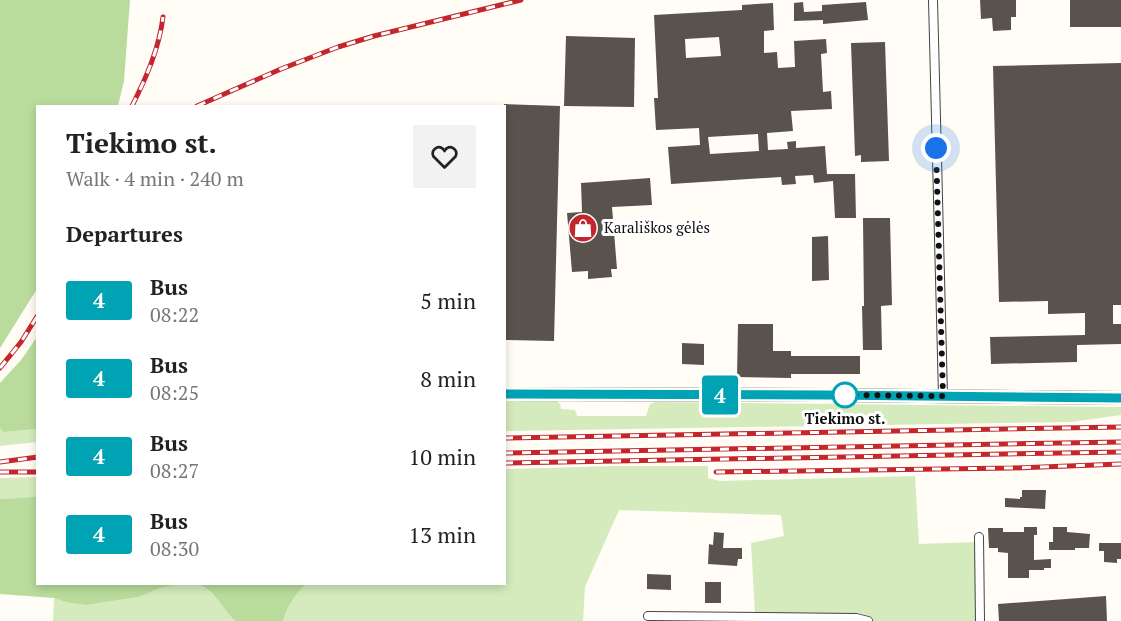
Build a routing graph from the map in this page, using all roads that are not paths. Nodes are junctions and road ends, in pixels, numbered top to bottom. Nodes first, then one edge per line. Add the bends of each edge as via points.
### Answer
1 (933, 0) edge
2 (506, 394) edge
3 (943, 396) junction
4 (1121, 398) edge
5 (979, 537) dead end
6 (648, 616) dead end
7 (868, 621) edge
8 (980, 621) edge

1 - 3 street
2 - 3 street
3 - 4 street
5 - 8 street
6 - 7 street

